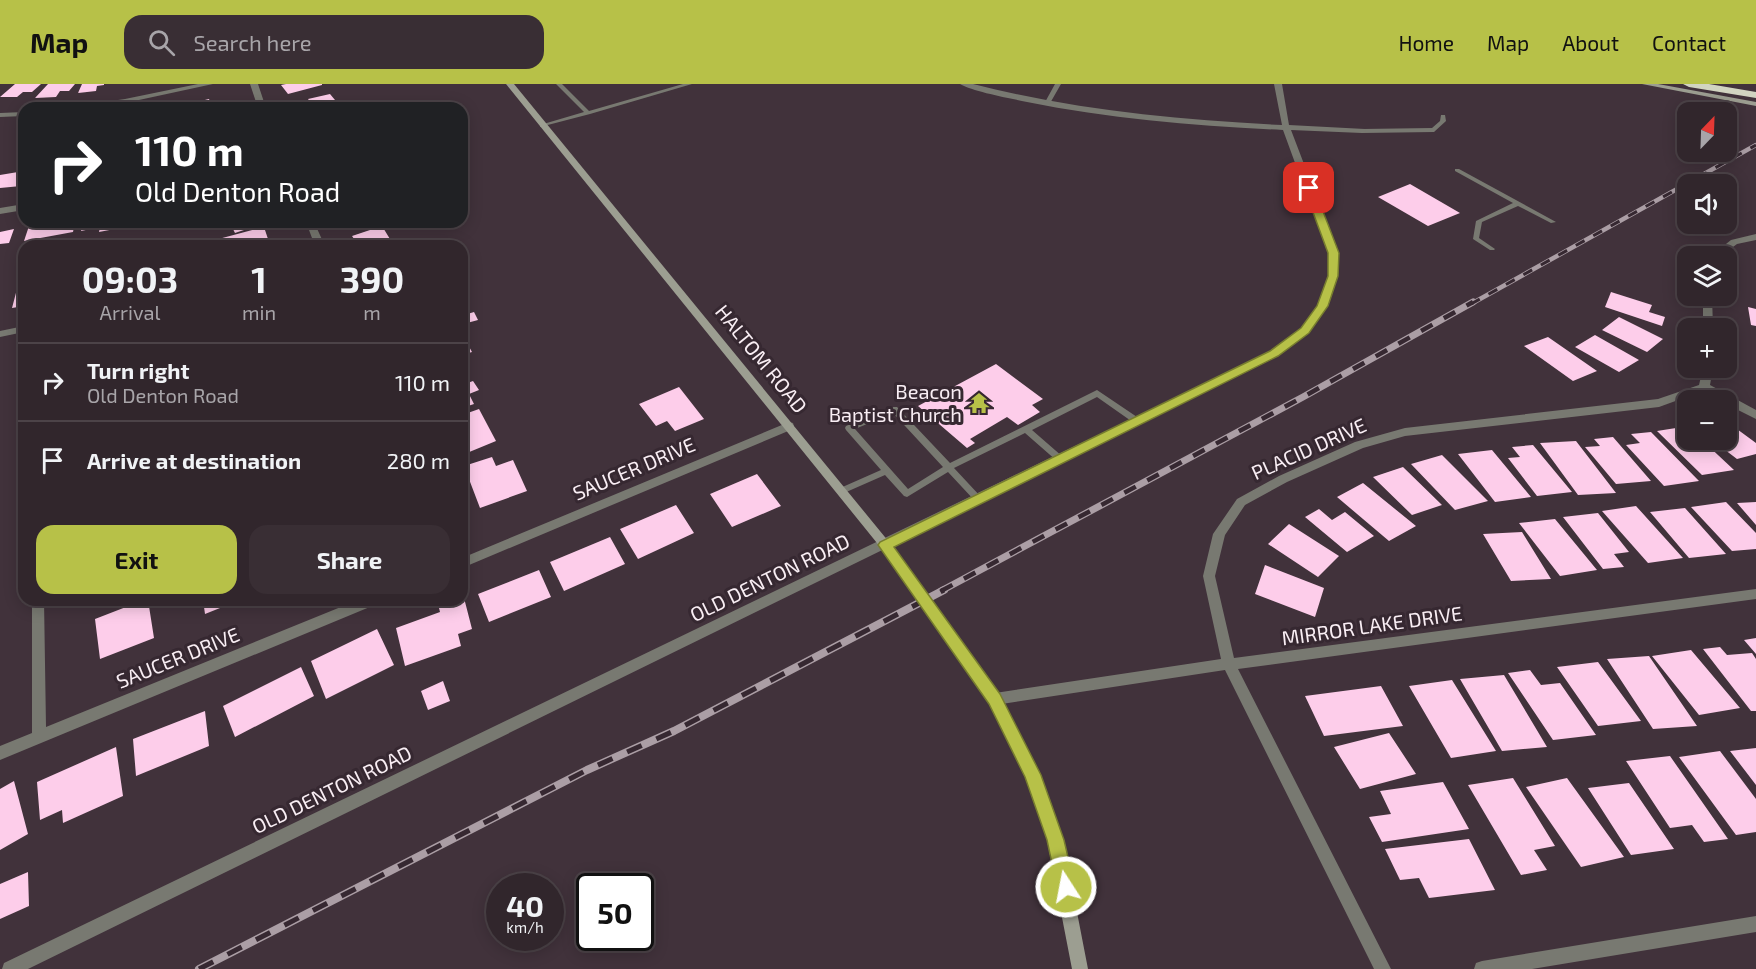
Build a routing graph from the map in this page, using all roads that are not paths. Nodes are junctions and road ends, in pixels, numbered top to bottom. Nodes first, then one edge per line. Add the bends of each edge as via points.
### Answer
1 (209, 84) edge
2 (254, 84) edge
3 (510, 84) edge
4 (559, 84) edge
5 (660, 84) edge
6 (689, 84) edge
7 (964, 84) edge
8 (1058, 84) edge
9 (1278, 84) edge
10 (1646, 84) edge
11 (1689, 84) edge
12 (676, 88) junction
13 (1756, 95) edge
14 (118, 102) edge
15 (260, 102) edge
16 (1047, 104) junction
17 (1756, 104) edge
18 (588, 113) junction
19 (18, 114) edge
20 (0, 115) edge
21 (1443, 116) dead end
22 (542, 126) junction
23 (1286, 128) junction
24 (1362, 131) joint
25 (1457, 170) dead end
26 (1518, 203) junction
27 (18, 208) edge
28 (0, 211) edge
29 (1553, 222) dead end
30 (1756, 237) edge
31 (1729, 246) edge
32 (1492, 249) dead end
33 (18, 330) edge
34 (0, 333) edge
35 (1706, 378) edge
36 (1704, 387) junction
37 (1756, 415) edge
38 (1137, 421) junction
39 (789, 426) junction
40 (1026, 429) junction
41 (1060, 459) junction
42 (949, 467) junction
43 (886, 471) junction
44 (841, 491) junction
45 (978, 499) junction
46 (885, 545) junction
47 (468, 560) edge
48 (1756, 594) edge
49 (38, 606) edge
50 (357, 606) edge
51 (1229, 664) junction
52 (994, 699) junction
53 (39, 736) junction
54 (0, 753) edge
55 (1756, 924) edge
56 (10, 969) edge
57 (1080, 969) edge
58 (1383, 969) edge
59 (1482, 969) edge

1 - 14 street
2 - 15 street
3 - 22 main road, HALTOM ROAD
4 - 18 lane
5 - 12 lane
6 - 12 lane
7 - 16 street
8 - 16 lane
9 - 23 street, OLD DENTON ROAD
10 - 17 main road
11 - 13 highway
12 - 18 lane
16 - 23 street via 1164,121
18 - 22 lane
19 - 20 street
21 - 24 lane via 1434,130
22 - 39 main road, HALTOM ROAD
23 - 24 street
23 - 38 street, OLD DENTON ROAD via 1333,253 1333,276 1323,306 1305,330 1274,354
25 - 26 lane
26 - 29 lane
26 - 32 lane via 1479,222 1476,239
27 - 28 street
30 - 31 street
33 - 34 street
35 - 36 street
36 - 37 street
36 - 51 street, PLACID DRIVE via 1659,402 1405,432 1359,445 1241,502 1219,534 1209,576
38 - 40 lane via 1097,393
38 - 41 street, OLD DENTON ROAD
39 - 44 main road, HALTOM ROAD
39 - 47 street, SAUCER DRIVE
40 - 41 lane
40 - 42 lane
41 - 45 street, OLD DENTON ROAD
42 - 43 lane via 907,494
42 - 43 lane via 894,409 849,428
42 - 45 lane
43 - 44 lane
44 - 46 main road, HALTOM ROAD
45 - 46 street, OLD DENTON ROAD
46 - 52 main road, HALTOM ROAD
46 - 56 street, OLD DENTON ROAD
48 - 51 street, MIRROR LAKE DRIVE
49 - 53 street
50 - 53 street, SAUCER DRIVE
51 - 52 street, MIRROR LAKE DRIVE
51 - 58 street, PLACID DRIVE
52 - 57 main road, HALTOM ROAD via 1033,775 1055,840
53 - 54 street, SAUCER DRIVE
55 - 59 street

